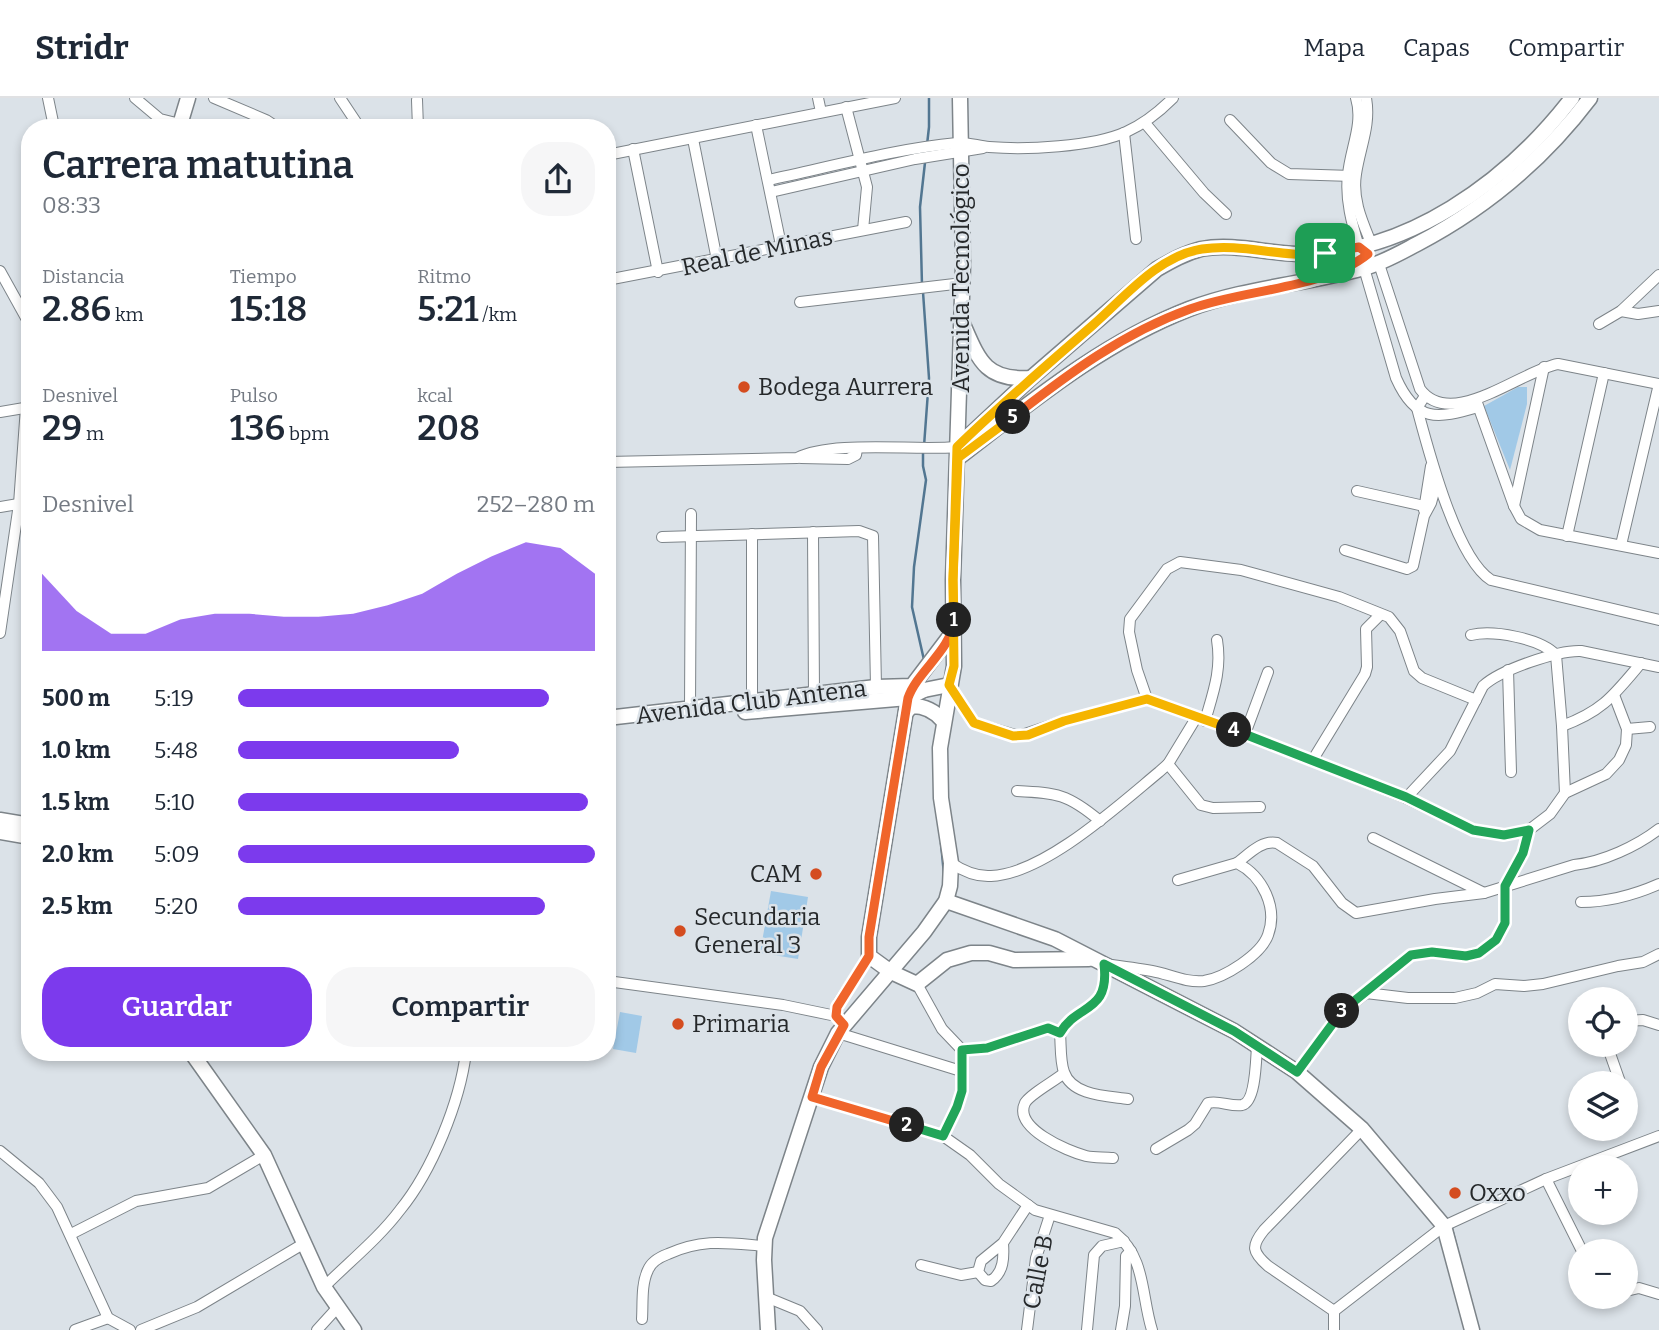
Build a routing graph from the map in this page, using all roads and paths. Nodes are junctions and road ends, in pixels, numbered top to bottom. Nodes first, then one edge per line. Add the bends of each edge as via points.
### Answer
1 (48, 98) edge
2 (135, 98) edge
3 (188, 98) edge
4 (214, 98) edge
5 (340, 98) edge
6 (818, 98) edge
7 (895, 98) edge
8 (960, 98) edge
9 (1173, 98) edge
10 (1356, 98) edge
11 (1366, 98) edge
12 (1572, 98) edge
13 (1590, 98) edge
14 (420, 99) edge
15 (880, 99) edge
16 (846, 107) junction
17 (821, 113) junction
18 (54, 119) edge
19 (160, 119) edge
20 (182, 119) edge
21 (264, 119) edge
22 (354, 119) edge
23 (419, 119) edge
24 (1230, 120) dead end
25 (1145, 122) junction
26 (756, 125) junction
27 (1124, 133) junction
28 (693, 139) junction
29 (961, 147) junction
30 (633, 149) junction
31 (616, 153) edge
32 (863, 165) junction
33 (1352, 176) junction
34 (768, 180) junction
35 (771, 192) junction
36 (1226, 214) dead end
37 (906, 222) dead end
38 (863, 230) junction
39 (1136, 239) dead end
40 (781, 245) junction
41 (1408, 249) junction
42 (1366, 253) junction
43 (716, 261) junction
44 (1379, 264) junction
45 (0, 271) edge
46 (658, 272) junction
47 (1659, 275) edge
48 (616, 279) edge
49 (962, 283) junction
50 (800, 302) dead end
51 (1116, 303) junction
52 (21, 309) edge
53 (1622, 311) junction
54 (1659, 311) edge
55 (961, 321) junction
56 (1599, 324) dead end
57 (1107, 348) junction
58 (1544, 367) junction
59 (1604, 373) junction
60 (1035, 374) junction
61 (1659, 384) edge
62 (1049, 389) junction
63 (1425, 396) junction
64 (1477, 403) junction
65 (21, 408) edge
66 (1417, 408) junction
67 (0, 412) edge
68 (958, 453) junction
69 (616, 462) edge
70 (1432, 463) junction
71 (1437, 480) junction
72 (1357, 491) dead end
73 (21, 504) edge
74 (1514, 506) junction
75 (0, 507) edge
76 (1424, 511) junction
77 (691, 514) dead end
78 (21, 524) edge
79 (813, 532) junction
80 (752, 534) junction
81 (692, 536) junction
82 (1567, 536) junction
83 (662, 537) dead end
84 (1621, 545) junction
85 (1345, 550) dead end
86 (1659, 553) edge
87 (1380, 615) junction
88 (1659, 620) edge
89 (953, 632) junction
90 (0, 633) edge
91 (1471, 635) dead end
92 (1217, 640) dead end
93 (942, 648) junction
94 (1556, 655) junction
95 (1641, 663) junction
96 (1659, 667) edge
97 (1508, 670) junction
98 (1268, 672) dead end
99 (949, 685) junction
100 (876, 687) junction
101 (814, 695) junction
102 (916, 695) junction
103 (1614, 695) junction
104 (1147, 699) junction
105 (1476, 700) junction
106 (752, 702) junction
107 (691, 708) junction
108 (616, 718) edge
109 (940, 718) junction
110 (1200, 720) junction
111 (616, 723) edge
112 (1562, 726) junction
113 (1650, 727) dead end
114 (1627, 729) junction
115 (1245, 734) junction
116 (1311, 761) junction
117 (1168, 764) junction
118 (1511, 772) dead end
119 (1017, 791) dead end
120 (1565, 793) junction
121 (1406, 797) junction
122 (1260, 807) dead end
123 (0, 820) edge
124 (1100, 821) junction
125 (21, 824) edge
126 (1659, 829) edge
127 (1529, 830) junction
128 (0, 832) edge
129 (21, 836) edge
130 (1373, 838) dead end
131 (951, 863) junction
132 (1237, 863) junction
133 (1178, 880) dead end
134 (1659, 884) edge
135 (1505, 886) junction
136 (1484, 893) junction
137 (946, 901) junction
138 (1581, 902) dead end
139 (1659, 954) edge
140 (869, 956) junction
141 (1099, 961) junction
142 (891, 972) junction
143 (616, 982) edge
144 (917, 984) junction
145 (1366, 993) junction
146 (1638, 1020) edge
147 (839, 1025) junction
148 (1659, 1025) edge
149 (1060, 1033) junction
150 (1257, 1046) junction
151 (962, 1050) junction
152 (197, 1061) edge
153 (464, 1061) edge
154 (961, 1071) junction
155 (1297, 1072) junction
156 (1064, 1073) junction
157 (812, 1097) junction
158 (1128, 1100) dead end
159 (1362, 1129) junction
160 (943, 1136) junction
161 (1659, 1136) edge
162 (1156, 1150) dead end
163 (0, 1151) edge
164 (264, 1155) junction
165 (1113, 1158) dead end
166 (1546, 1179) junction
167 (1028, 1206) junction
168 (1050, 1215) junction
169 (1444, 1226) junction
170 (71, 1234) junction
171 (1576, 1239) edge
172 (1124, 1241) junction
173 (1003, 1242) junction
174 (303, 1244) junction
175 (764, 1246) junction
176 (1131, 1251) junction
177 (921, 1265) dead end
178 (978, 1272) junction
179 (324, 1287) junction
180 (1638, 1288) edge
181 (1659, 1294) edge
182 (766, 1297) junction
183 (337, 1308) junction
184 (1335, 1311) junction
185 (108, 1318) junction
186 (642, 1319) dead end
187 (75, 1330) edge
188 (130, 1330) edge
189 (141, 1330) edge
190 (317, 1330) edge
191 (354, 1330) edge
192 (768, 1330) edge
193 (817, 1330) edge
194 (1027, 1330) edge
195 (1087, 1330) edge
196 (1121, 1330) edge
197 (1152, 1330) edge
198 (1334, 1330) edge
199 (1472, 1330) edge

1 - 18 street
2 - 19 street
3 - 20 street
4 - 21 street
5 - 22 street
6 - 17 street
7 - 15 street
8 - 29 street, Avenida Tecnológico
9 - 25 street
10 - 33 street
11 - 33 street via 1368,125
12 - 42 street via 1544,132 1479,189
13 - 41 street via 1544,153 1502,190
14 - 23 street
15 - 16 street
16 - 17 street
16 - 32 street
17 - 26 street
24 - 33 street via 1289,174
25 - 27 street
25 - 36 street
26 - 28 street
26 - 34 street
27 - 29 street via 1041,147
27 - 39 street
28 - 30 street
28 - 43 street
29 - 32 street
29 - 49 street, Avenida Tecnológico
30 - 31 street
30 - 46 street
32 - 34 street
32 - 35 street
32 - 38 street via 867,193
33 - 42 street
34 - 35 street
35 - 40 street
37 - 38 street, Real de Minas
38 - 40 street, Real de Minas
40 - 43 street, Real de Minas
41 - 42 street
41 - 44 street
42 - 44 street
42 - 51 street via 1201,249 1157,269
42 - 57 street via 1305,283 1190,309
42 - 66 street via 1396,378
43 - 46 street, Real de Minas
44 - 63 street
45 - 52 street
46 - 48 street, Real de Minas
47 - 53 street
49 - 50 street
49 - 55 street, Avenida Tecnológico
51 - 57 street via 1093,334 1097,345
51 - 60 street
53 - 54 street
53 - 56 street
55 - 60 street via 984,365 1003,377
55 - 68 street, Avenida Tecnológico
57 - 62 street
58 - 59 street via 1559,364
58 - 64 street
58 - 74 street
59 - 61 street
59 - 82 street
60 - 62 street
60 - 68 street
61 - 84 street
62 - 68 street
63 - 64 street via 1434,403
63 - 66 street
64 - 66 street via 1444,417
64 - 74 street
65 - 67 street
66 - 70 street
68 - 69 street via 818,450 797,458
68 - 89 street, Avenida Tecnológico
70 - 71 street
70 - 76 street
71 - 76 street
71 - 88 street via 1468,556 1490,580
72 - 76 street
73 - 75 street
74 - 82 street via 1528,525
76 - 85 street via 1411,567
77 - 81 street
78 - 90 street
79 - 80 street
79 - 100 street via 859,531 873,536
79 - 101 street
80 - 81 street
80 - 106 street
81 - 83 street
81 - 107 street
82 - 84 street
84 - 86 street
87 - 104 street via 1339,597 1241,570 1180,562 1167,569 1129,626
87 - 105 street via 1395,622 1422,678
87 - 116 street via 1366,629 1365,674
89 - 93 street
89 - 99 street, Avenida Tecnológico via 954,666
91 - 94 street via 1525,640
92 - 110 street via 1218,678
93 - 99 street
93 - 102 street
94 - 95 street via 1581,651
94 - 97 street
94 - 112 street
95 - 96 street
95 - 103 street
97 - 105 street via 1483,686
97 - 118 street
98 - 115 street
99 - 102 street, Avenida Club Antena
99 - 104 street via 974,723 1019,736
99 - 109 street, Avenida Tecnológico
100 - 101 street, Avenida Club Antena
100 - 102 street, Avenida Club Antena
101 - 106 street, Avenida Club Antena
102 - 109 street via 938,707
102 - 109 street via 912,706
102 - 111 street, Avenida Club Antena
102 - 140 street
103 - 112 street via 1587,717
103 - 114 street
104 - 110 street
105 - 121 street via 1450,751
106 - 107 street, Avenida Club Antena
107 - 108 street, Avenida Club Antena
109 - 131 street via 940,774
110 - 115 street
110 - 117 street
112 - 120 street
113 - 114 street
114 - 120 street via 1619,760 1606,774
115 - 116 street
116 - 121 street
117 - 122 street via 1201,805
117 - 124 street
119 - 124 street via 1070,798
120 - 127 street via 1550,814
121 - 127 street via 1473,830 1504,835
123 - 125 street
124 - 131 street via 1063,847 1007,873 974,874
126 - 135 street via 1647,839 1588,863
127 - 135 street via 1523,853
128 - 129 street
130 - 136 street
131 - 137 street
132 - 133 street
132 - 136 street via 1261,845 1277,844 1313,866 1342,903 1356,913
132 - 141 street via 1267,894 1271,911 1267,938 1242,964 1204,981
134 - 138 street via 1619,898
135 - 136 street
135 - 145 street via 1505,923 1496,940 1479,953 1411,955
137 - 141 street via 1055,939
137 - 142 street
139 - 145 street via 1643,962 1543,984 1495,985 1455,998
140 - 142 street
140 - 147 street via 839,1002
141 - 144 street via 1014,960 971,953 947,960
141 - 149 street via 1105,976 1103,992
141 - 150 street
142 - 144 street
142 - 147 street
143 - 147 street via 783,1004
144 - 151 street via 943,1029
145 - 155 street via 1338,1015
146 - 148 street
147 - 154 street
147 - 157 street
149 - 151 street via 1048,1028 987,1048
149 - 156 street
150 - 155 street
150 - 162 street via 1247,1102 1208,1103 1195,1124
151 - 154 street
152 - 164 street
153 - 179 street via 447,1127 410,1197
154 - 160 street via 962,1091
155 - 159 street
156 - 158 street via 1086,1093
156 - 165 street via 1026,1100 1025,1119 1033,1129 1076,1153
157 - 160 street
157 - 175 street
159 - 169 street
159 - 184 street via 1255,1241 1258,1257
160 - 167 street
161 - 166 street
163 - 170 street via 38,1183
164 - 170 street via 208,1188 136,1201
164 - 174 street
166 - 169 street
166 - 171 street
167 - 168 street
167 - 173 street
168 - 172 street via 1115,1233
168 - 194 street, Calle B via 1036,1258
169 - 184 street
169 - 199 street
170 - 185 street
172 - 176 street
172 - 195 street via 1102,1246 1094,1255
173 - 178 street via 987,1254
173 - 178 street via 996,1278 985,1280
174 - 179 street
174 - 189 street via 197,1307
175 - 182 street
175 - 186 street via 712,1241 663,1256 647,1271
176 - 196 street via 1126,1256
176 - 197 street
177 - 178 street via 961,1275
179 - 183 street
180 - 181 street
182 - 192 street
182 - 193 street via 800,1311
183 - 190 street
183 - 191 street
184 - 198 street
185 - 187 street
185 - 188 street

